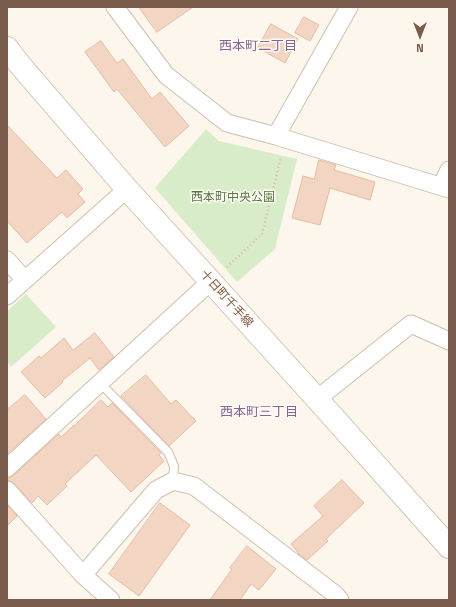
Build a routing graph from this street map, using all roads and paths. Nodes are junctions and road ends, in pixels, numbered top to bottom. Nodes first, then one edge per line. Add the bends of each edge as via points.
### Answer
1 (115, 7) edge
2 (349, 7) edge
3 (7, 48) edge
4 (281, 138) junction
5 (449, 170) edge
6 (445, 187) edge
7 (127, 189) junction
8 (7, 260) edge
9 (25, 280) junction
10 (210, 282) junction
11 (7, 296) edge
12 (449, 340) edge
13 (100, 383) junction
14 (317, 399) junction
15 (7, 468) edge
16 (173, 481) junction
17 (7, 490) edge
18 (449, 546) edge
19 (83, 575) junction
20 (111, 600) edge
21 (340, 600) edge

1 - 4 street via 166,75 227,123
2 - 4 street
3 - 7 main road, 十日町千手線
4 - 6 street
4 - 10 path via 262,234
5 - 6 street
7 - 9 street
7 - 10 main road, 十日町千手線
8 - 9 street
9 - 11 street
10 - 13 street
10 - 14 main road, 十日町千手線
12 - 14 street via 411,324
13 - 15 street
13 - 16 lane via 168,452 174,466
14 - 18 main road, 十日町千手線
16 - 19 street via 156,490
16 - 21 street via 194,486
17 - 19 street
19 - 20 street

